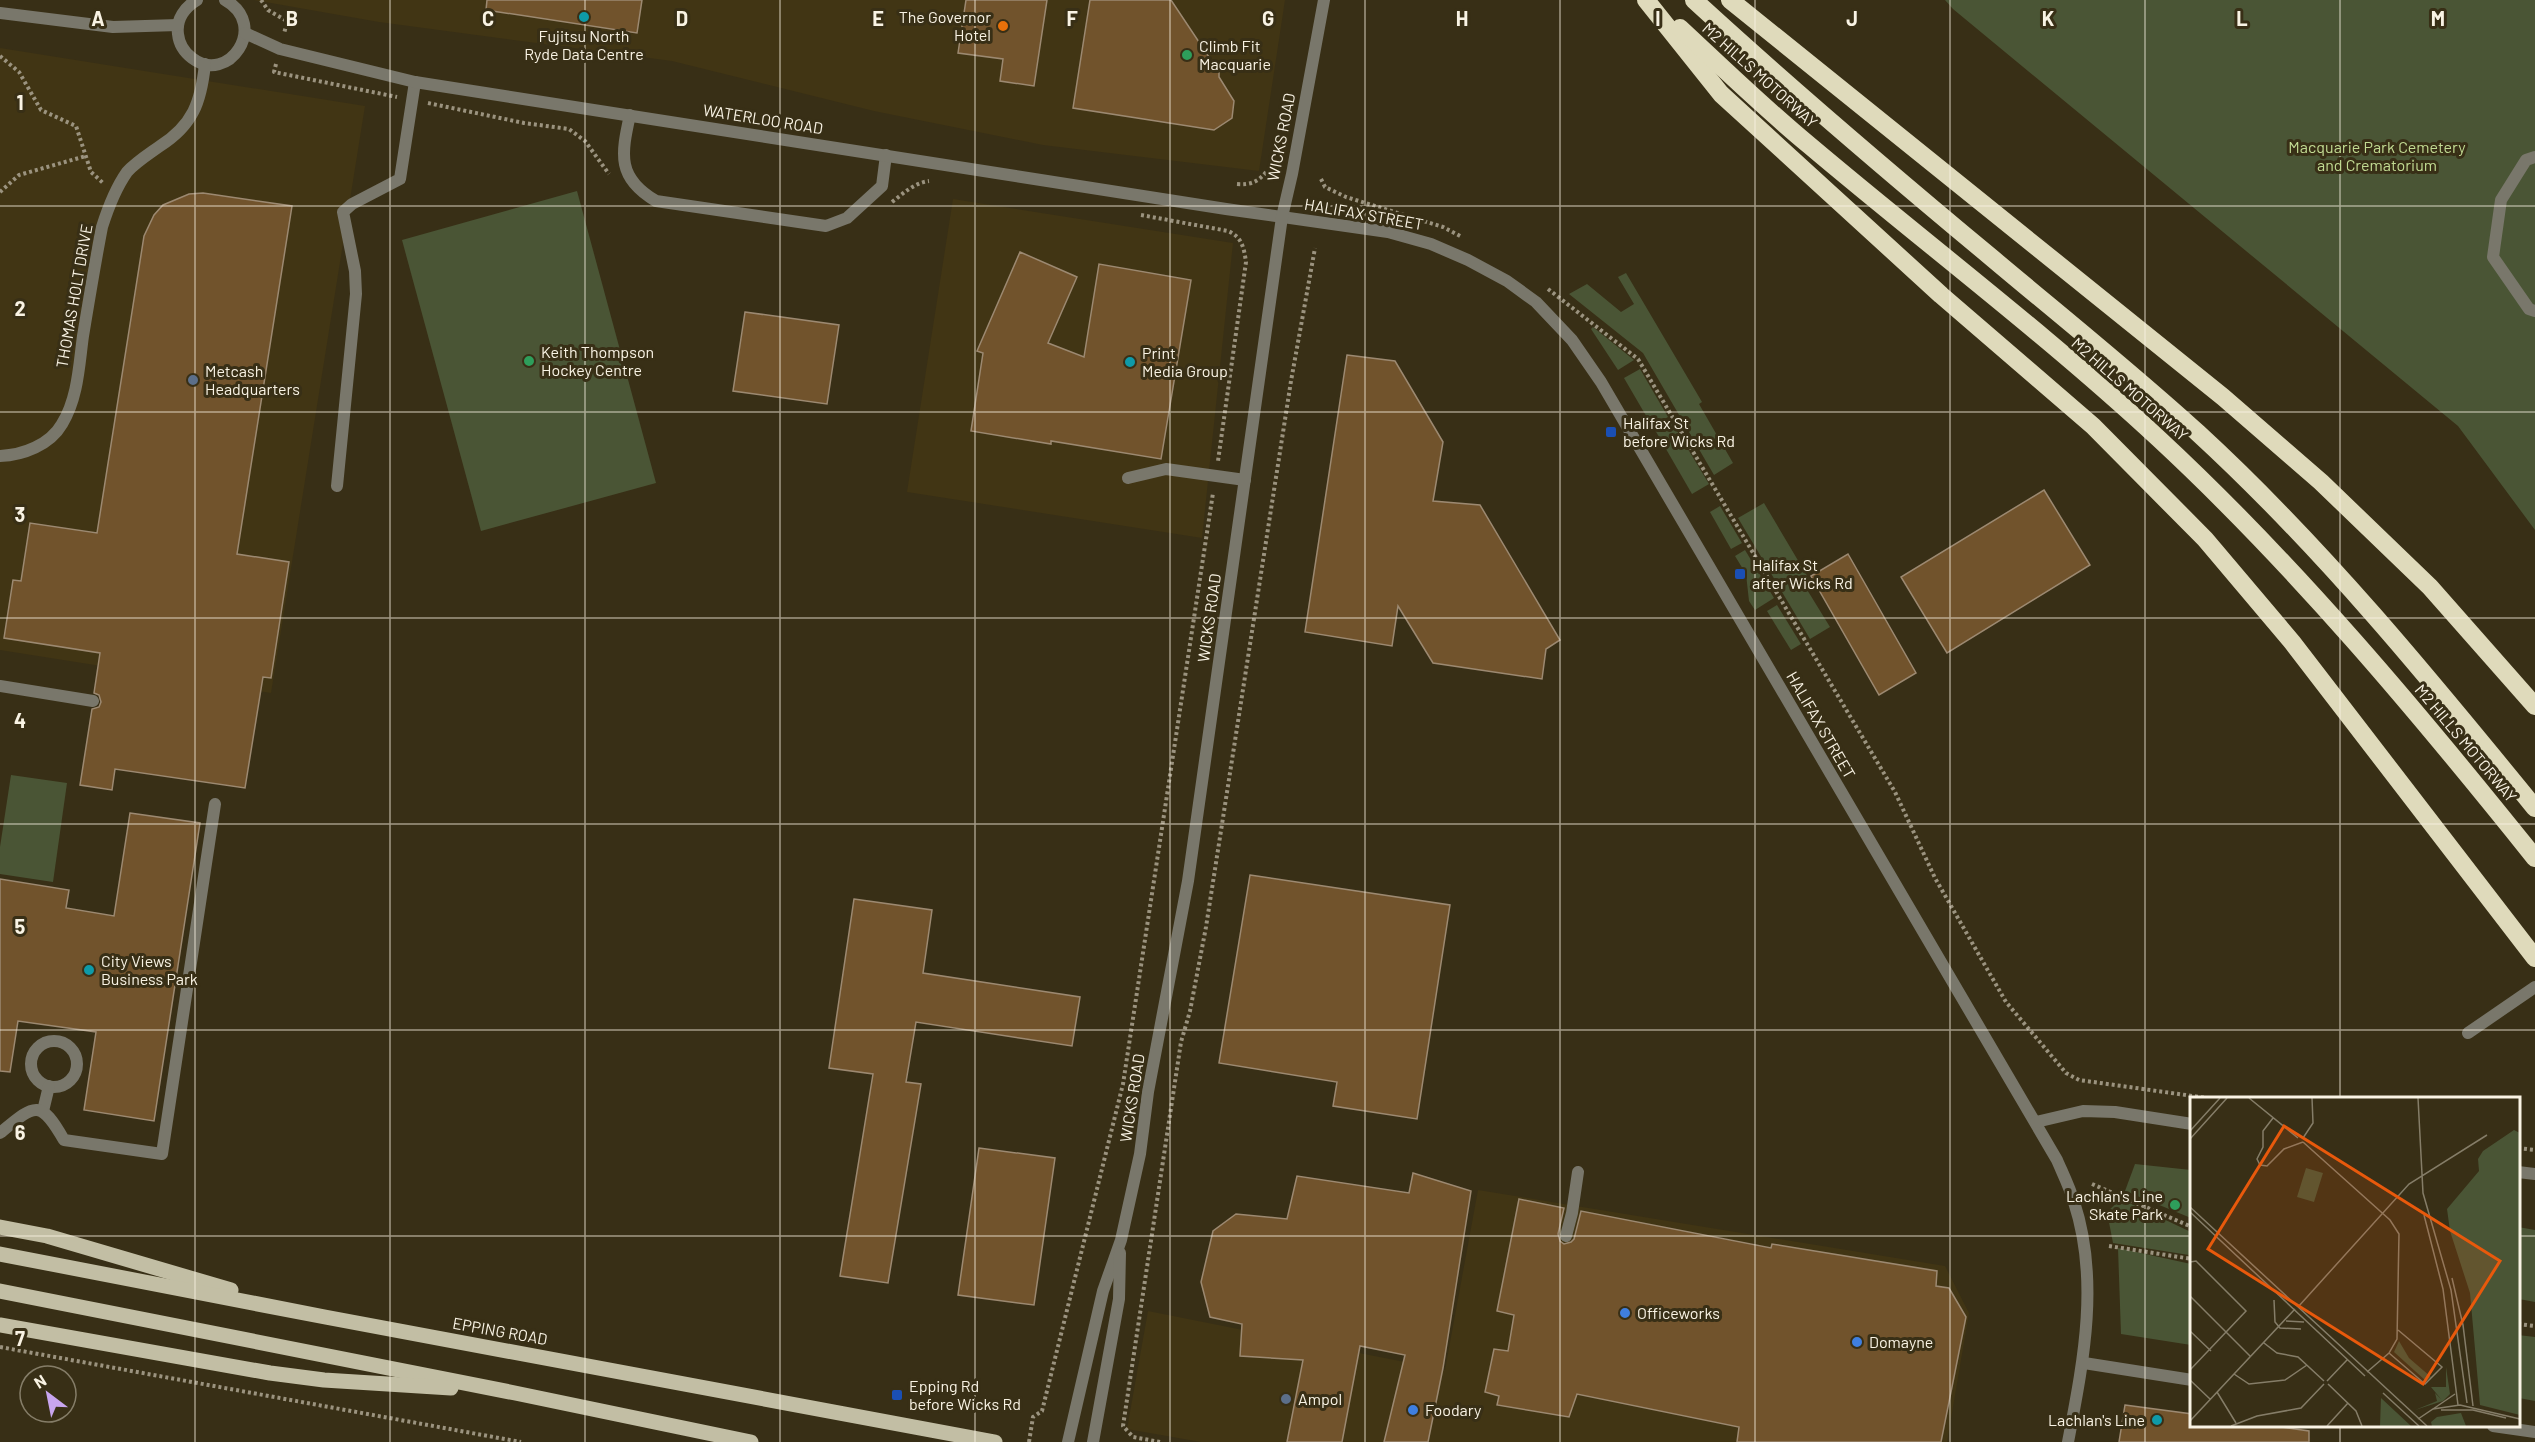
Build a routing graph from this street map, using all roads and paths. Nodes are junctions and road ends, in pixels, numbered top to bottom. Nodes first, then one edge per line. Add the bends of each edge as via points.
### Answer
1 (197, 0) edge
2 (225, 0) edge
3 (261, 0) edge
4 (1324, 0) edge
5 (1647, 0) edge
6 (1694, 0) edge
7 (1730, 0) edge
8 (0, 13) edge
9 (287, 21) dead end
10 (178, 25) junction
11 (245, 33) junction
12 (0, 56) edge
13 (205, 64) junction
14 (274, 72) dead end
15 (416, 82) junction
16 (412, 100) junction
17 (630, 115) junction
18 (886, 155) junction
19 (86, 156) junction
20 (2535, 157) edge
21 (1267, 171) dead end
22 (612, 178) dead end
23 (933, 181) dead end
24 (1237, 184) dead end
25 (0, 192) edge
26 (114, 193) junction
27 (883, 209) dead end
28 (1140, 215) dead end
29 (1282, 217) junction
30 (1315, 248) dead end
31 (2535, 311) edge
32 (0, 456) edge
33 (1216, 476) junction
34 (1128, 478) dead end
35 (1245, 480) junction
36 (337, 486) dead end
37 (0, 686) edge
38 (93, 701) dead end
39 (2535, 706) edge
40 (215, 804) dead end
41 (2535, 808) edge
42 (2535, 858) edge
43 (2535, 958) edge
44 (2535, 987) edge
45 (2468, 1034) dead end
46 (2079, 1080) dead end
47 (49, 1086) dead end
48 (2200, 1097) edge
49 (43, 1111) junction
50 (2036, 1122) junction
51 (2190, 1124) edge
52 (0, 1133) edge
53 (2520, 1148) edge
54 (2535, 1150) edge
55 (1578, 1172) dead end
56 (2520, 1172) edge
57 (2535, 1174) edge
58 (2092, 1184) dead end
59 (2190, 1226) edge
60 (0, 1227) edge
61 (1566, 1236) dead end
62 (1121, 1240) junction
63 (2109, 1246) dead end
64 (0, 1254) edge
65 (2190, 1259) edge
66 (0, 1291) edge
67 (325, 1317) junction
68 (0, 1324) edge
69 (2520, 1324) edge
70 (2535, 1326) edge
71 (0, 1347) edge
72 (2084, 1363) junction
73 (2190, 1380) edge
74 (515, 1392) junction
75 (2505, 1427) edge
76 (2535, 1432) edge
77 (521, 1442) edge
78 (751, 1442) edge
79 (995, 1442) edge
80 (1029, 1442) edge
81 (1068, 1442) edge
82 (1093, 1442) edge
83 (1160, 1442) edge
84 (2068, 1442) edge

1 - 10 street via 182,14
2 - 11 street via 240,11
3 - 9 path via 268,10
4 - 29 street, WICKS ROAD
5 - 42 highway, M2 HILLS MOTORWAY via 1805,143 2079,368 2175,454 2240,517 2367,655
5 - 43 highway via 1720,94 1941,295 2093,426 2205,539 2292,642
6 - 41 highway, M2 HILLS MOTORWAY via 1788,87 2199,434 2350,587
7 - 39 highway via 2205,382 2321,482 2430,587
8 - 10 street via 113,27
10 - 13 street via 181,45 195,60
11 - 13 street via 243,44 228,60
11 - 15 street, WATERLOO ROAD via 280,49
12 - 19 path via 19,72 41,110 76,126
13 - 26 street, THOMAS HOLT DRIVE via 195,110 183,129 128,171
14 - 16 path
15 - 16 street
15 - 17 street, WATERLOO ROAD
16 - 22 path via 569,129 585,141
16 - 36 street via 400,179 352,204 343,213 356,294
17 - 18 street, WATERLOO ROAD
17 - 18 street via 623,159 639,191 656,201 826,226 847,218 882,186
18 - 29 street, WATERLOO ROAD
19 - 25 path via 19,175
19 - 26 path via 91,172
20 - 31 street via 2526,160 2501,200 2493,257 2529,309
21 - 24 path via 1250,185
23 - 27 path via 910,188
26 - 32 street, THOMAS HOLT DRIVE via 102,227 69,410 62,426 37,448
28 - 33 path via 1228,231 1239,237 1245,253
29 - 35 street, WICKS ROAD
29 - 50 street, HALIFAX STREET via 1388,232 1431,244 1507,281 1536,302 1572,340 1601,382
30 - 83 path via 1206,927 1181,1042 1123,1426 1132,1437
33 - 34 street via 1166,469
33 - 35 street
33 - 80 path via 1123,1084 1042,1411 1033,1417
35 - 62 street, WICKS ROAD via 1189,870 1140,1154
37 - 38 street
40 - 49 street via 162,1154 64,1140
44 - 45 street
46 - 48 path
47 - 49 street
49 - 52 street via 32,1109 24,1113
50 - 51 street via 2083,1112 2115,1112
50 - 72 street, HALIFAX STREET via 2075,1203 2086,1252 2088,1310
53 - 54 path
55 - 61 street
56 - 57 street
58 - 59 path
60 - 67 main road via 47,1236
62 - 81 street, WICKS ROAD via 1103,1291
62 - 82 street, WICKS ROAD via 1119,1299
63 - 65 path
64 - 67 main road, EPPING ROAD
66 - 74 main road
67 - 79 main road, EPPING ROAD
68 - 74 main road via 270,1373
69 - 70 path
71 - 77 path
72 - 73 street
72 - 84 street, HALIFAX STREET
74 - 78 main road
75 - 76 street

